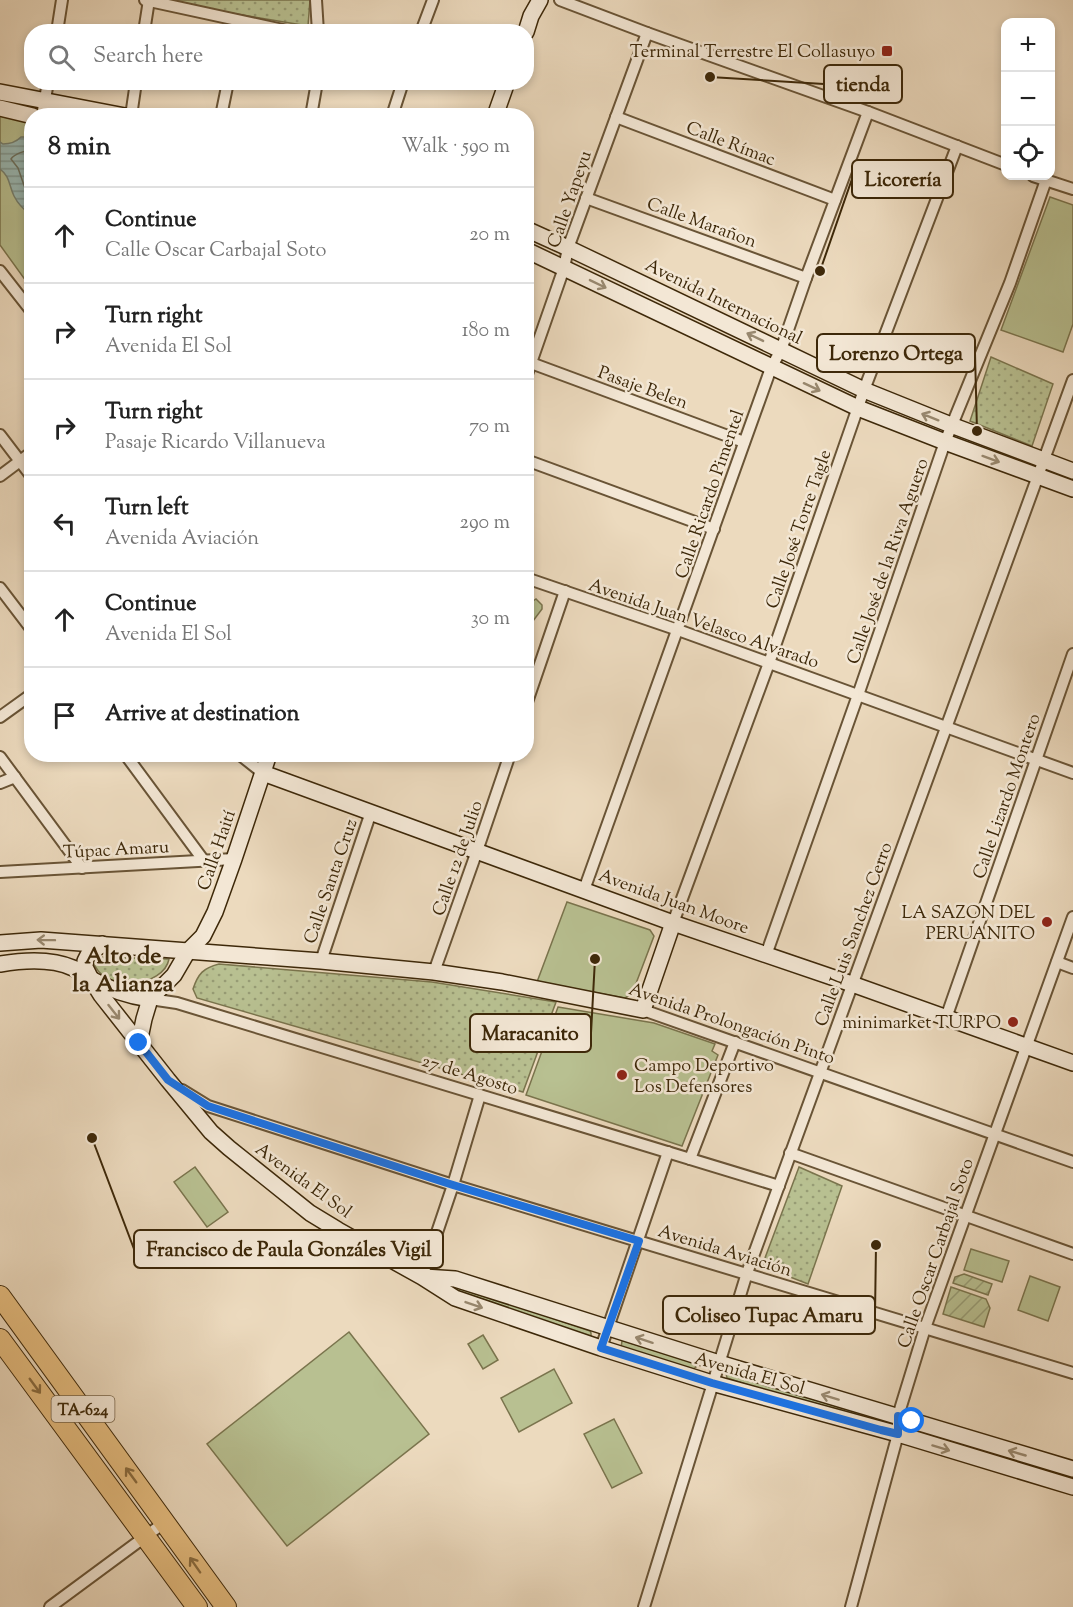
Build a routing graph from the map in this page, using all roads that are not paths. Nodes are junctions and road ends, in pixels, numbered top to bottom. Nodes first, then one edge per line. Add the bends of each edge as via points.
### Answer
1 (62, 0) edge
2 (316, 0) edge
3 (433, 0) edge
4 (540, 0) edge
5 (560, 0) edge
6 (148, 1) edge
7 (58, 24) edge
8 (145, 24) edge
9 (232, 24) edge
10 (318, 24) edge
11 (424, 24) edge
12 (528, 24) edge
13 (647, 33) junction
14 (47, 90) edge
15 (135, 90) edge
16 (226, 90) edge
17 (316, 90) edge
18 (400, 90) edge
19 (504, 90) edge
20 (0, 92) edge
21 (0, 108) edge
22 (44, 108) edge
23 (132, 108) edge
24 (223, 108) edge
25 (312, 108) edge
26 (395, 108) edge
27 (498, 108) edge
28 (868, 112) junction
29 (24, 114) edge
30 (616, 117) junction
31 (957, 146) junction
32 (1001, 163) edge
33 (1046, 180) joint
34 (1073, 189) edge
35 (586, 198) junction
36 (835, 200) junction
37 (534, 233) edge
38 (568, 248) junction
39 (534, 254) edge
40 (564, 268) junction
41 (0, 271) edge
42 (806, 278) junction
43 (24, 302) edge
44 (781, 350) junction
45 (534, 354) edge
46 (534, 364) edge
47 (771, 368) junction
48 (1073, 380) edge
49 (864, 390) junction
50 (858, 408) junction
51 (951, 425) junction
52 (0, 435) edge
53 (744, 442) junction
54 (945, 442) junction
55 (24, 458) edge
56 (19, 461) junction
57 (1043, 461) junction
58 (534, 463) edge
59 (24, 467) edge
60 (1073, 471) edge
61 (0, 476) edge
62 (1038, 476) junction
63 (1073, 489) edge
64 (714, 529) junction
65 (534, 581) edge
66 (0, 588) edge
67 (565, 591) junction
68 (24, 620) edge
69 (678, 630) junction
70 (1073, 654) edge
71 (769, 663) junction
72 (534, 682) edge
73 (858, 695) junction
74 (24, 700) edge
75 (0, 717) edge
76 (946, 726) junction
77 (0, 757) edge
78 (1036, 759) junction
79 (131, 762) edge
80 (249, 762) edge
81 (266, 762) edge
82 (507, 762) edge
83 (262, 773) junction
84 (1073, 773) edge
85 (15, 777) junction
86 (0, 783) edge
87 (371, 812) junction
88 (477, 851) junction
89 (234, 859) junction
90 (204, 861) junction
91 (82, 868) junction
92 (0, 872) edge
93 (584, 890) junction
94 (1073, 917) edge
95 (673, 923) junction
96 (0, 943) edge
97 (102, 944) junction
98 (188, 951) junction
99 (766, 955) junction
100 (321, 961) junction
101 (1057, 962) junction
102 (0, 964) edge
103 (1073, 968) edge
104 (434, 972) junction
105 (91, 979) junction
106 (852, 984) junction
107 (150, 999) junction
108 (643, 1010) junction
109 (946, 1018) junction
110 (735, 1042) junction
111 (139, 1043) junction
112 (1026, 1046) junction
113 (1073, 1063) edge
114 (820, 1073) junction
115 (168, 1080) junction
116 (480, 1095) junction
117 (995, 1135) junction
118 (668, 1152) junction
119 (790, 1154) junction
120 (690, 1159) junction
121 (1073, 1162) edge
122 (453, 1185) junction
123 (778, 1186) junction
124 (966, 1216) junction
125 (639, 1241) junction
126 (1073, 1254) edge
127 (747, 1273) junction
128 (422, 1277) junction
129 (0, 1296) edge
130 (608, 1328) junction
131 (925, 1328) junction
132 (0, 1339) edge
133 (601, 1348) junction
134 (719, 1364) junction
135 (1073, 1373) edge
136 (712, 1383) junction
137 (898, 1416) junction
138 (898, 1434) junction
139 (1073, 1469) edge
140 (1073, 1487) edge
141 (165, 1522) junction
142 (145, 1537) junction
143 (50, 1607) edge
144 (197, 1607) edge
145 (226, 1607) edge
146 (644, 1607) edge
147 (851, 1607) edge

1 - 7 street
2 - 10 street
3 - 11 street
4 - 12 main road
5 - 13 street
6 - 8 street
6 - 9 street
13 - 28 street
13 - 30 street, Calle Yapeyu
14 - 22 street
15 - 23 street
16 - 24 street
17 - 25 street
18 - 26 street
19 - 27 main road
20 - 22 main road
21 - 29 main road
28 - 31 street
28 - 36 street, Calle Ricardo Pimentel
30 - 35 street, Calle Yapeyu
30 - 36 street, Calle Rímac
31 - 32 street
31 - 49 street, Calle José Torre Tagle
33 - 34 street
33 - 51 street, Calle José de la Riva Aguero via 1010,283
35 - 38 street, Calle Yapeyu
35 - 42 street, Calle Marañon
36 - 42 street, Calle Ricardo Pimentel
37 - 38 main road, Avenida Internacional
38 - 40 street, Calle Yapeyu
44 -> 38 main road, Avenida Internacional
39 - 40 main road
40 - 45 street, Calle Yapeyu
40 -> 47 main road
41 - 43 street
42 - 44 street, Calle Ricardo Pimentel
44 - 47 street, Calle Ricardo Pimentel
44 - 49 main road, Avenida Internacional
46 - 53 street, Pasaje Belen
47 -> 50 main road
47 - 53 street, Calle Ricardo Pimentel
48 - 57 street, Calle Luis Sanchez Cerro
49 - 50 street, Calle José Torre Tagle
51 -> 49 main road, Avenida Internacional
50 - 54 main road
50 - 71 street, Calle José Torre Tagle
51 - 54 street, Calle José de la Riva Aguero
51 - 57 main road, Avenida Internacional
52 - 56 street
53 - 64 street, Calle Ricardo Pimentel
54 -> 62 main road
54 - 73 street, Calle José de la Riva Aguero
55 - 56 street
56 - 59 street
56 - 61 street
57 - 60 main road, Avenida Internacional
57 - 62 street, Calle Luis Sanchez Cerro
58 - 64 street
62 - 63 main road
62 - 76 street, Calle Luis Sanchez Cerro
64 - 69 street, Calle Ricardo Pimentel
65 - 67 street, Avenida Juan Velasco Alvarado
66 - 68 street
67 - 69 street, Avenida Juan Velasco Alvarado
67 - 72 street
69 - 71 street, Avenida Juan Velasco Alvarado
69 - 93 street, Calle Ricardo Pimentel
70 - 78 street, Calle Lizardo Montero
71 - 73 street, Avenida Juan Velasco Alvarado
71 - 95 street, Calle José Torre Tagle
73 - 76 street, Avenida Juan Velasco Alvarado
73 - 99 street, Calle José de la Riva Aguero
74 - 75 street
76 - 78 street, Avenida Juan Velasco Alvarado
76 - 106 street, Calle Luis Sanchez Cerro
77 - 85 street
78 - 84 street, Avenida Juan Velasco Alvarado
78 - 109 street, Calle Lizardo Montero
79 - 90 street
80 - 83 street
81 - 83 main road, Calle Haití
82 - 88 street, Calle 12 de Julio
83 - 87 main road, Avenida Juan Moore
83 - 89 main road, Calle Haití
85 - 86 street
85 - 91 street
87 - 88 main road, Avenida Juan Moore
87 - 100 street, Calle Santa Cruz
88 - 93 main road, Avenida Juan Moore
88 - 104 street, Calle 12 de Julio
89 - 90 street, Túpac Amaru
89 - 98 main road, Calle Haití via 204,936
90 - 91 street, Túpac Amaru
91 - 92 street, Túpac Amaru
93 - 95 main road, Avenida Juan Moore
94 - 101 street, Calle Oscar Carbajal Soto
95 - 99 main road, Avenida Juan Moore
95 - 108 main road
97 -> 96 main road, Avenida Prolongación Pinto via 41,940
97 - 98 main road, Avenida Prolongación Pinto
97 - 105 main road via 85,961
98 - 100 main road, Avenida Prolongación Pinto
98 - 107 main road, Calle Haití via 174,975
99 - 106 main road, Avenida Juan Moore
100 - 104 main road, Avenida Prolongación Pinto
101 - 103 street
101 - 112 street, Calle Oscar Carbajal Soto
102 - 105 main road via 52,961
104 - 108 main road, Avenida Prolongación Pinto via 502,981
105 - 107 main road via 114,991
105 -> 111 main road, Avenida El Sol
106 - 109 main road, Avenida Juan Moore
106 - 114 street, Calle Luis Sanchez Cerro
107 - 111 main road
107 - 116 street, 27 de Agosto via 177,1003
108 - 110 street, Avenida Prolongación Pinto
109 - 112 main road, Avenida Juan Moore
110 - 114 street, Avenida Prolongación Pinto
110 - 120 street
111 - 115 main road, Avenida El Sol
112 - 113 main road, Avenida Juan Moore
112 - 117 street, Calle Oscar Carbajal Soto
114 - 117 street, Avenida Prolongación Pinto
114 - 119 street, Calle Luis Sanchez Cerro
115 - 122 street, Avenida Aviación via 208,1106
115 - 128 main road, Avenida El Sol via 211,1132 310,1213
116 - 118 street, 27 de Agosto
116 - 122 street
117 - 121 street, Avenida Prolongación Pinto
117 - 124 street, Calle Oscar Carbajal Soto
118 - 120 street, 27 de Agosto
118 - 125 street
119 - 123 street, Calle Luis Sanchez Cerro
119 - 124 street
120 - 123 street, 27 de Agosto
122 - 125 street, Avenida Aviación
122 - 128 street
123 - 127 street, Calle Luis Sanchez Cerro
124 - 126 street
124 - 131 street, Calle Oscar Carbajal Soto
125 - 127 street, Avenida Aviación
125 - 130 street
127 - 131 street, Avenida Aviación
127 - 134 street, Calle Luis Sanchez Cerro
128 - 130 main road, Avenida El Sol via 455,1279
128 -> 133 main road, Avenida El Sol via 455,1298
141 -> 129 highway, TA-624
130 - 133 street
134 -> 130 main road, Avenida El Sol
131 - 135 street, Avenida Aviación
131 - 137 street, Calle Oscar Carbajal Soto
132 -> 142 highway, TA-624
133 - 136 main road, Avenida El Sol
134 - 136 street, Calle Luis Sanchez Cerro
137 -> 134 main road, Avenida El Sol
136 - 138 main road, Avenida El Sol
136 - 146 street, Calle Luis Sanchez Cerro
137 - 138 street, Calle Oscar Carbajal Soto
139 -> 137 main road, Avenida El Sol
138 -> 140 main road, Avenida El Sol
138 - 147 street, Calle Oscar Carbajal Soto
141 - 142 street
145 -> 141 highway, TA-624
142 - 143 street
142 - 144 highway, TA-624

